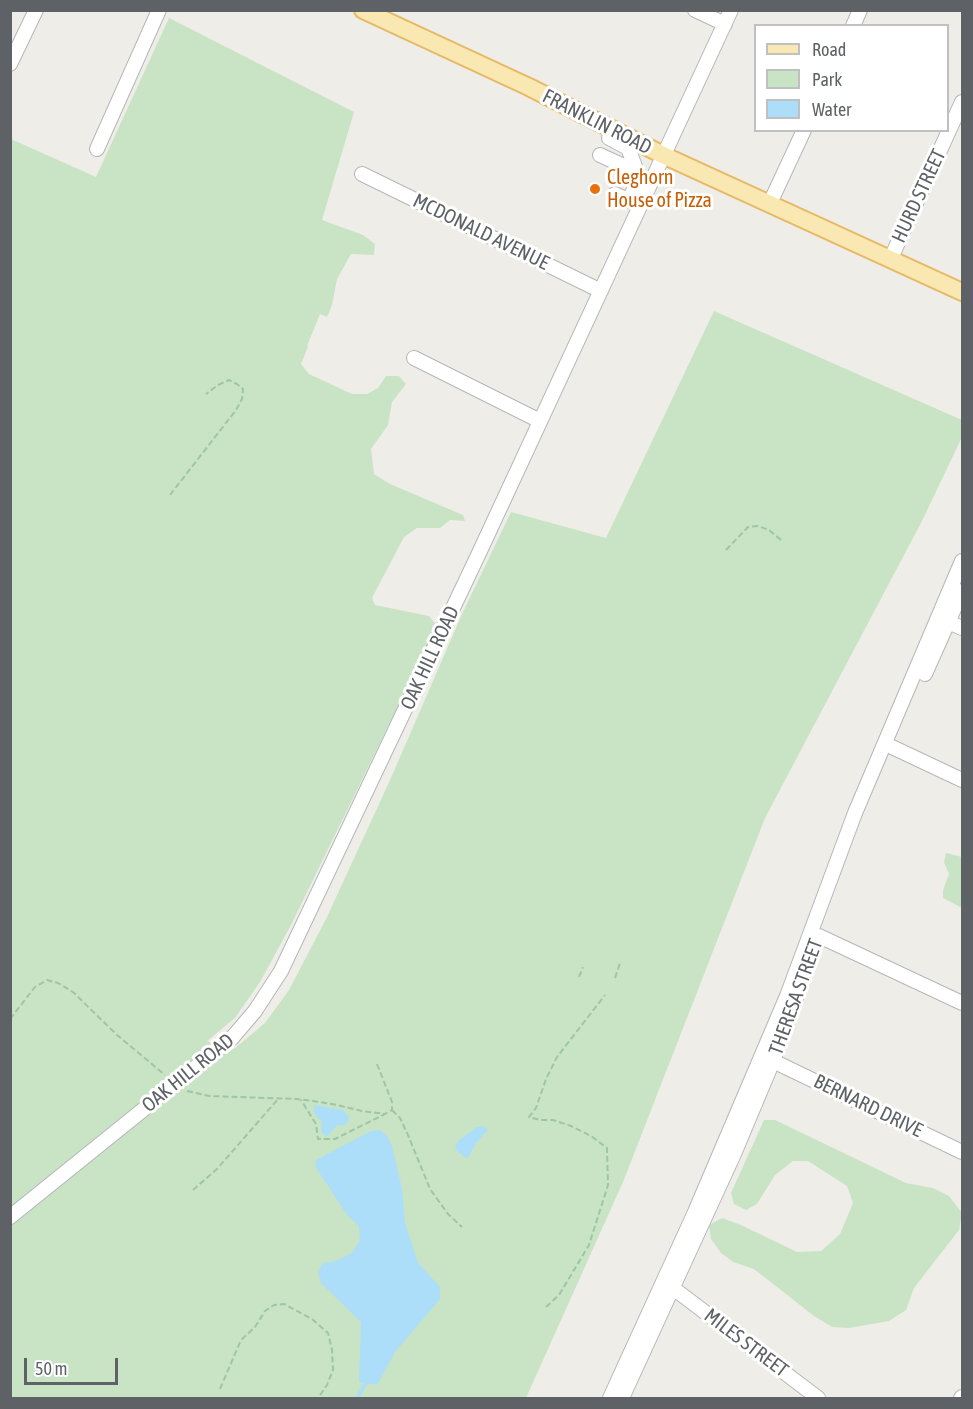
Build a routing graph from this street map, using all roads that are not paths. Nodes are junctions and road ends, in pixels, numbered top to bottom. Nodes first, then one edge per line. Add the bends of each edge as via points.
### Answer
1 (34, 10) edge
2 (159, 10) edge
3 (363, 10) edge
4 (695, 10) edge
5 (731, 10) edge
6 (860, 10) edge
7 (725, 24) junction
8 (854, 24) edge
9 (10, 59) edge
10 (10, 64) edge
11 (963, 102) edge
12 (803, 132) edge
13 (630, 144) junction
14 (96, 149) dead end
15 (600, 155) dead end
16 (665, 156) junction
17 (362, 174) dead end
18 (642, 180) junction
19 (615, 194) dead end
20 (635, 203) junction
21 (770, 203) junction
22 (891, 258) junction
23 (601, 291) junction
24 (963, 292) edge
25 (414, 358) dead end
26 (540, 421) junction
27 (963, 561) edge
28 (963, 591) edge
29 (948, 622) junction
30 (963, 628) edge
31 (892, 747) junction
32 (963, 780) edge
33 (819, 936) junction
34 (963, 1003) edge
35 (773, 1061) junction
36 (963, 1152) edge
37 (10, 1216) edge
38 (673, 1288) junction
39 (610, 1398) edge
40 (622, 1398) edge
41 (818, 1398) edge

1 - 9 street
1 - 10 street
2 - 14 street
3 - 13 main road, FRANKLIN ROAD via 518,82 613,130
4 - 7 street
5 - 7 street, OAK HILL ROAD
6 - 8 street
7 - 16 street, OAK HILL ROAD
11 - 22 street, HURD STREET
12 - 21 street
13 - 16 main road, FRANKLIN ROAD
13 - 18 street
15 - 18 street
16 - 18 street, OAK HILL ROAD
16 - 21 main road, FRANKLIN ROAD
17 - 23 street, MCDONALD AVENUE
18 - 20 street, OAK HILL ROAD
19 - 20 street
20 - 23 street, OAK HILL ROAD
21 - 22 main road, FRANKLIN ROAD
22 - 24 main road, FRANKLIN ROAD
23 - 26 street, OAK HILL ROAD
25 - 26 street
26 - 37 street, OAK HILL ROAD via 293,947 255,1011 232,1038
27 - 39 street via 855,813 787,996
28 - 29 street, THERESA STREET
29 - 30 street
29 - 31 street, THERESA STREET
31 - 32 street
31 - 33 street, THERESA STREET
33 - 34 street
33 - 35 street, THERESA STREET
35 - 36 street, BERNARD DRIVE
35 - 38 street, THERESA STREET
38 - 40 street, THERESA STREET
38 - 41 street, MILES STREET

